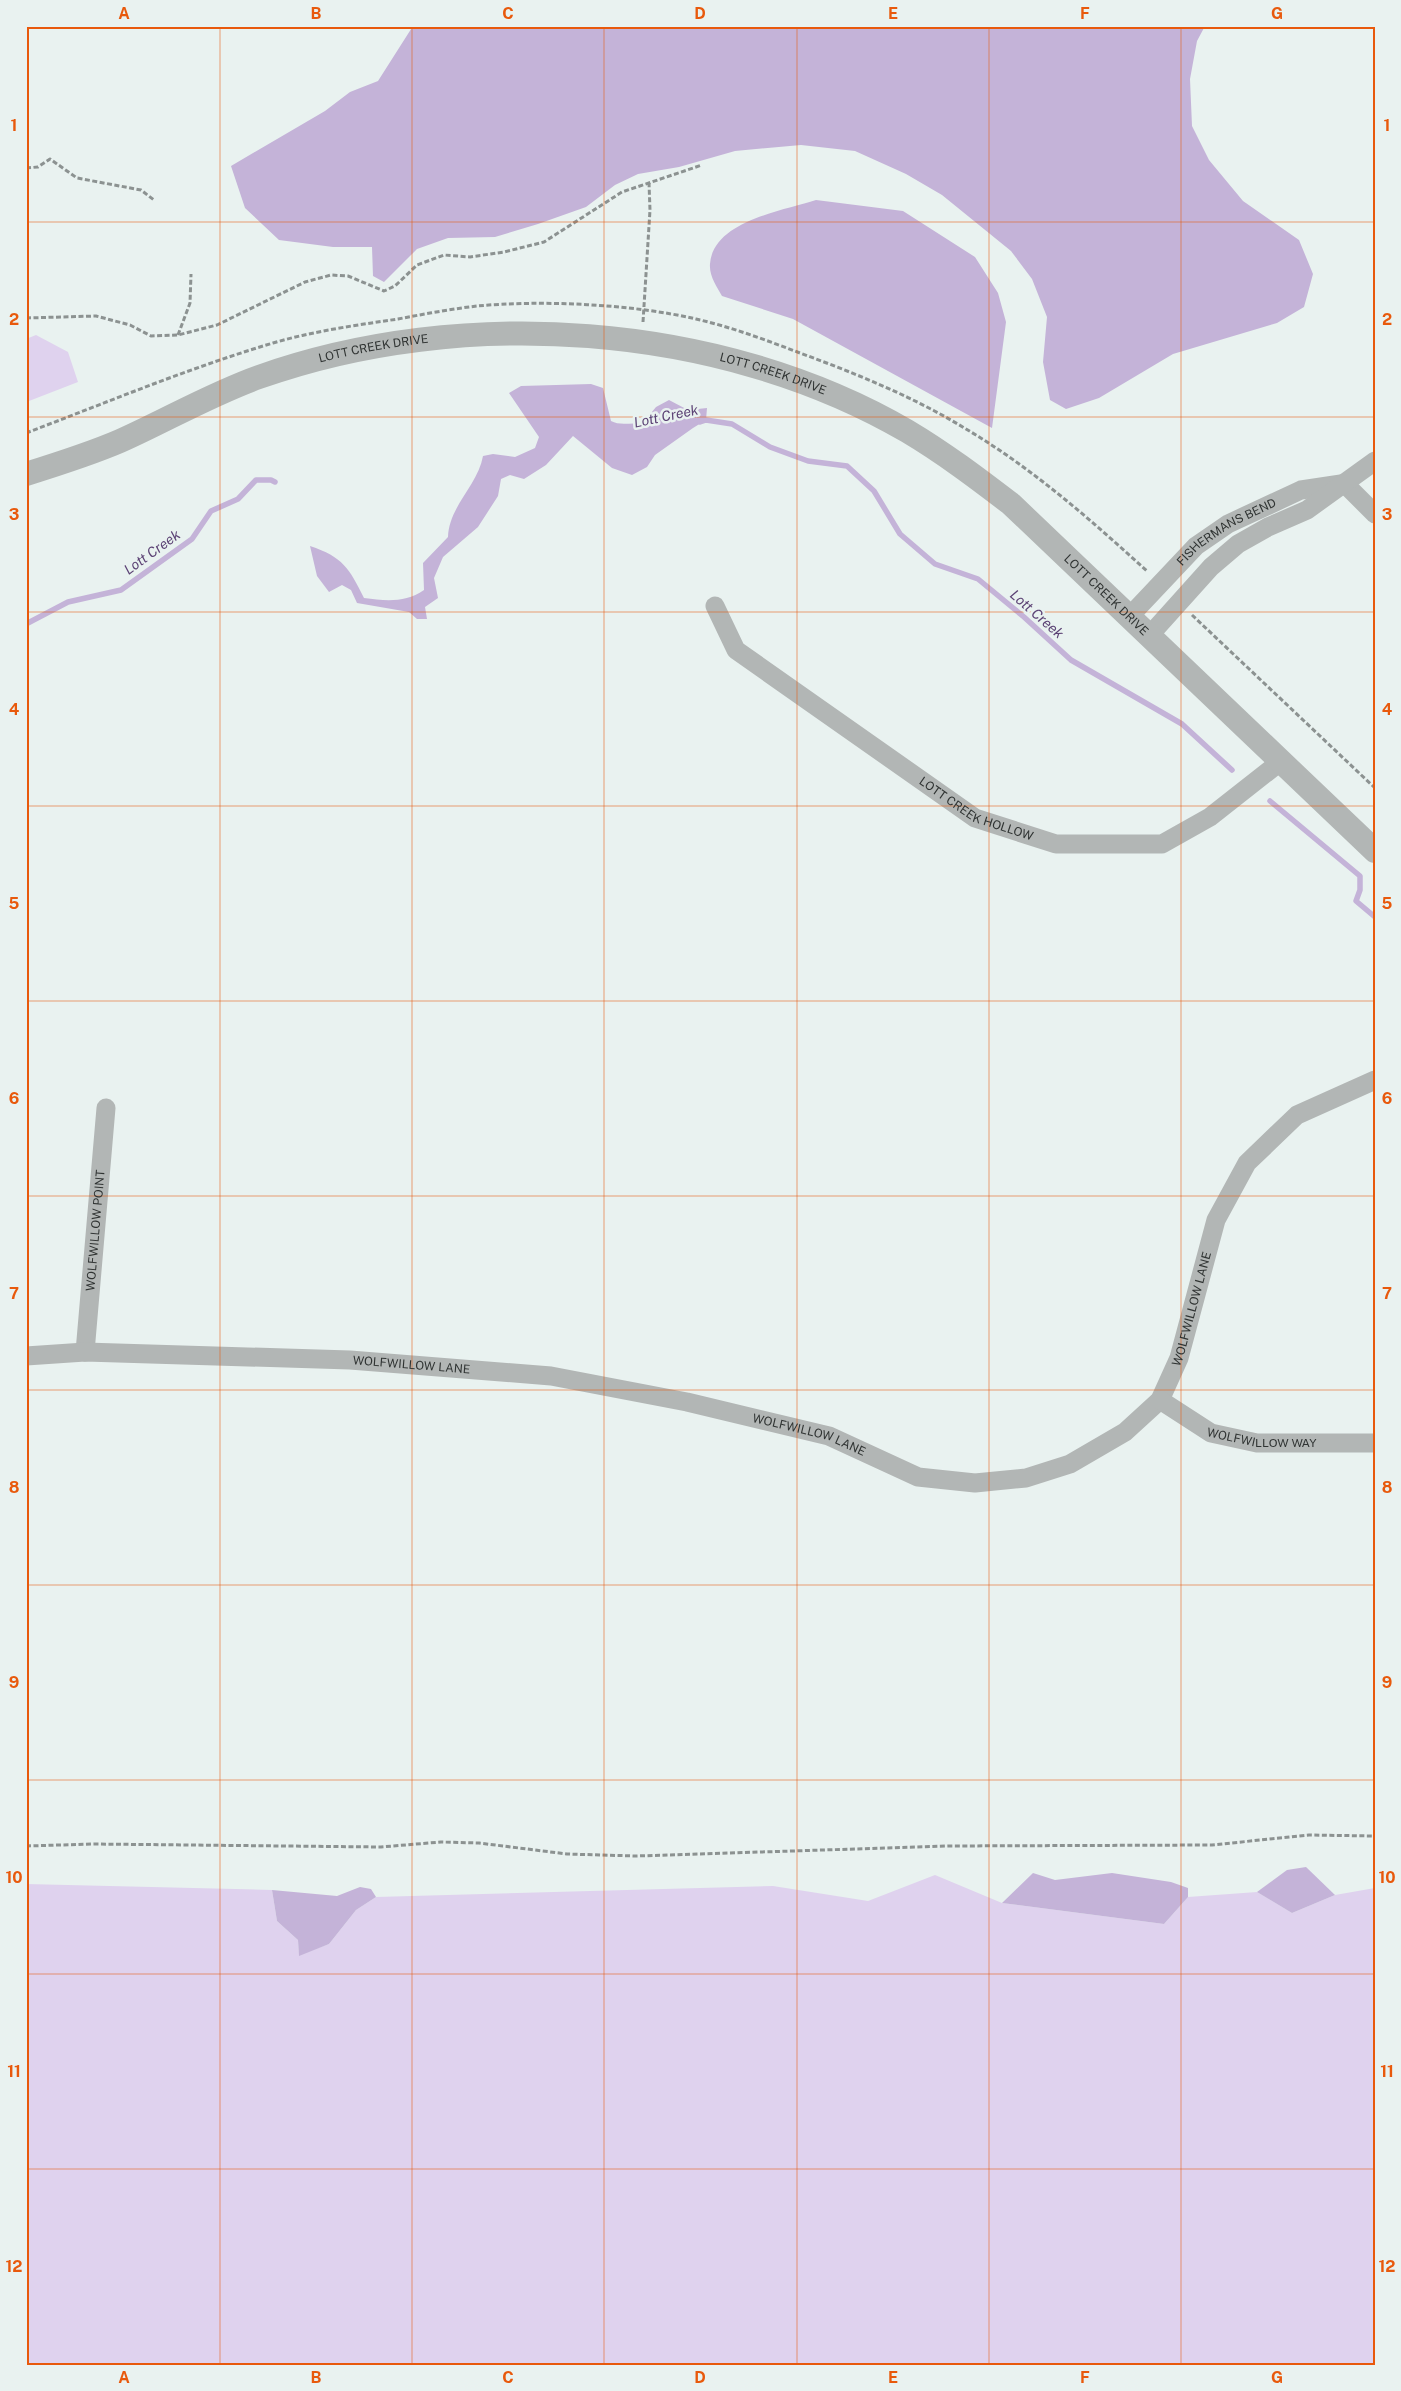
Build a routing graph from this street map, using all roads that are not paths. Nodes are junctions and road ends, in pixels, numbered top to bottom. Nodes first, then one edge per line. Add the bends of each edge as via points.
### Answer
1 (1375, 461) edge
2 (26, 474) edge
3 (1345, 484) junction
4 (1375, 514) edge
5 (715, 606) dead end
6 (1129, 617) junction
7 (1149, 636) junction
8 (1280, 762) junction
9 (1375, 851) edge
10 (1375, 1080) edge
11 (106, 1108) dead end
12 (85, 1352) junction
13 (26, 1356) edge
14 (1160, 1400) junction
15 (1375, 1443) edge

1 - 3 street, FISHERMANS BEND
2 - 6 street, LOTT CREEK DRIVE via 122,440 259,377 318,359 378,346 502,334 567,335 640,342 696,352 786,377 856,405 906,431 955,462 1011,504
3 - 4 street
3 - 6 street, FISHERMANS BEND via 1301,490 1228,524 1196,546
3 - 7 street, FISHERMANS BEND via 1307,510 1238,544 1211,567
5 - 8 street, LOTT CREEK HOLLOW via 736,650 975,818 1056,844 1162,844 1210,817
6 - 7 street, LOTT CREEK DRIVE
7 - 8 street, LOTT CREEK DRIVE
8 - 9 street, LOTT CREEK DRIVE
10 - 14 street, WOLFWILLOW LANE via 1297,1115 1247,1163 1216,1220 1179,1358
11 - 12 street, WOLFWILLOW POINT
12 - 13 street, WOLFWILLOW LANE
12 - 14 street, WOLFWILLOW LANE via 350,1360 551,1376 687,1402 829,1436 918,1477 975,1483 1026,1478 1070,1464 1125,1432
14 - 15 street, WOLFWILLOW WAY via 1211,1433 1257,1443

